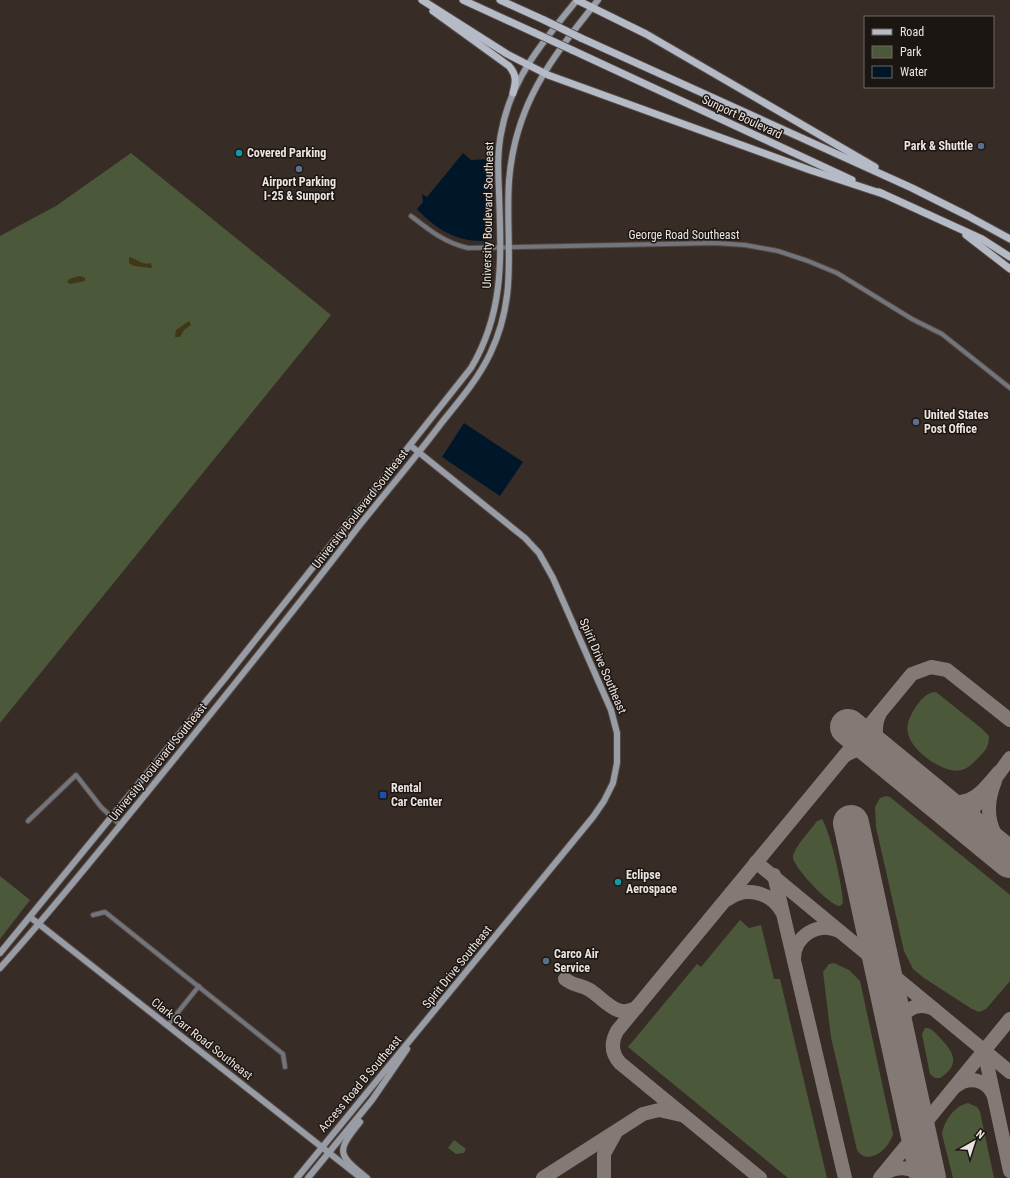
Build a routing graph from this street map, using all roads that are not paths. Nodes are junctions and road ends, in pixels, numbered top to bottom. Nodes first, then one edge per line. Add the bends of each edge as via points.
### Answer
1 (423, 0) edge
2 (463, 0) edge
3 (500, 0) edge
4 (577, 0) edge
5 (598, 0) edge
6 (592, 7) junction
7 (528, 64) junction
8 (543, 72) junction
9 (513, 93) junction
10 (912, 188) junction
11 (883, 194) junction
12 (411, 216) dead end
13 (951, 225) junction
14 (1010, 239) edge
15 (500, 248) junction
16 (510, 248) junction
17 (1010, 257) edge
18 (1010, 269) edge
19 (1010, 388) edge
20 (411, 446) junction
21 (419, 452) junction
22 (111, 817) junction
23 (28, 821) dead end
24 (120, 826) junction
25 (93, 915) dead end
26 (30, 917) junction
27 (39, 924) junction
28 (0, 953) edge
29 (0, 968) edge
30 (199, 986) junction
31 (167, 1026) junction
32 (415, 1036) junction
33 (285, 1067) dead end
34 (372, 1100) junction
35 (322, 1147) junction
36 (329, 1153) junction
37 (297, 1178) edge
38 (308, 1178) edge
39 (360, 1178) edge
40 (367, 1178) edge

1 - 7 main road via 507,54
1 - 9 main road via 435,14 499,57 515,72
2 - 11 main road, Sunport Boulevard, bridge
3 - 10 main road, Sunport Boulevard, bridge
4 - 6 main road
4 - 7 main road, University Boulevard Southeast
5 - 6 main road, University Boulevard Southeast
6 - 8 main road, University Boulevard Southeast
6 - 10 main road via 646,34
7 - 8 main road
7 - 9 main road, University Boulevard Southeast
8 - 11 main road via 810,170
8 - 16 main road, University Boulevard Southeast via 525,108 513,153 508,191
9 - 15 main road, University Boulevard Southeast via 502,128 498,153
10 - 14 main road, Sunport Boulevard
11 - 13 main road, Sunport Boulevard
12 - 15 street, George Road Southeast via 432,233 453,244 468,248
13 - 17 main road, Sunport Boulevard via 982,239
13 - 18 main road
15 - 16 street, George Road Southeast
15 - 20 main road, University Boulevard Southeast via 500,281 496,305 482,349 465,377
16 - 19 street, George Road Southeast via 715,243 757,247 788,254 847,278 912,320 942,334
16 - 21 main road, University Boulevard Southeast via 510,282 506,307 491,353 473,383
20 - 21 main road, Spirit Drive Southeast
20 - 22 main road, University Boulevard Southeast
21 - 24 main road, University Boulevard Southeast
21 - 32 main road, Spirit Drive Southeast via 525,538 539,553 553,578 611,710 618,742 613,782 599,809
22 - 23 street via 76,775
22 - 24 street
22 - 26 main road, University Boulevard Southeast
24 - 27 main road, University Boulevard Southeast
25 - 30 street via 105,912
26 - 27 main road, Clark Carr Road Southeast
26 - 28 main road, University Boulevard Southeast
27 - 29 main road, University Boulevard Southeast
27 - 31 main road, Clark Carr Road Southeast
30 - 31 street
30 - 33 street via 283,1054
31 - 35 main road, Clark Carr Road Southeast
32 - 34 main road, Access Road B Southeast
32 - 35 main road, Access Road B Southeast via 381,1073
34 - 36 main road, Access Road B Southeast
34 - 40 main road via 367,1113 345,1141 342,1149 346,1161
35 - 36 main road, Clark Carr Road Southeast
35 - 37 main road
36 - 38 main road
36 - 39 main road, Clark Carr Road Southeast

